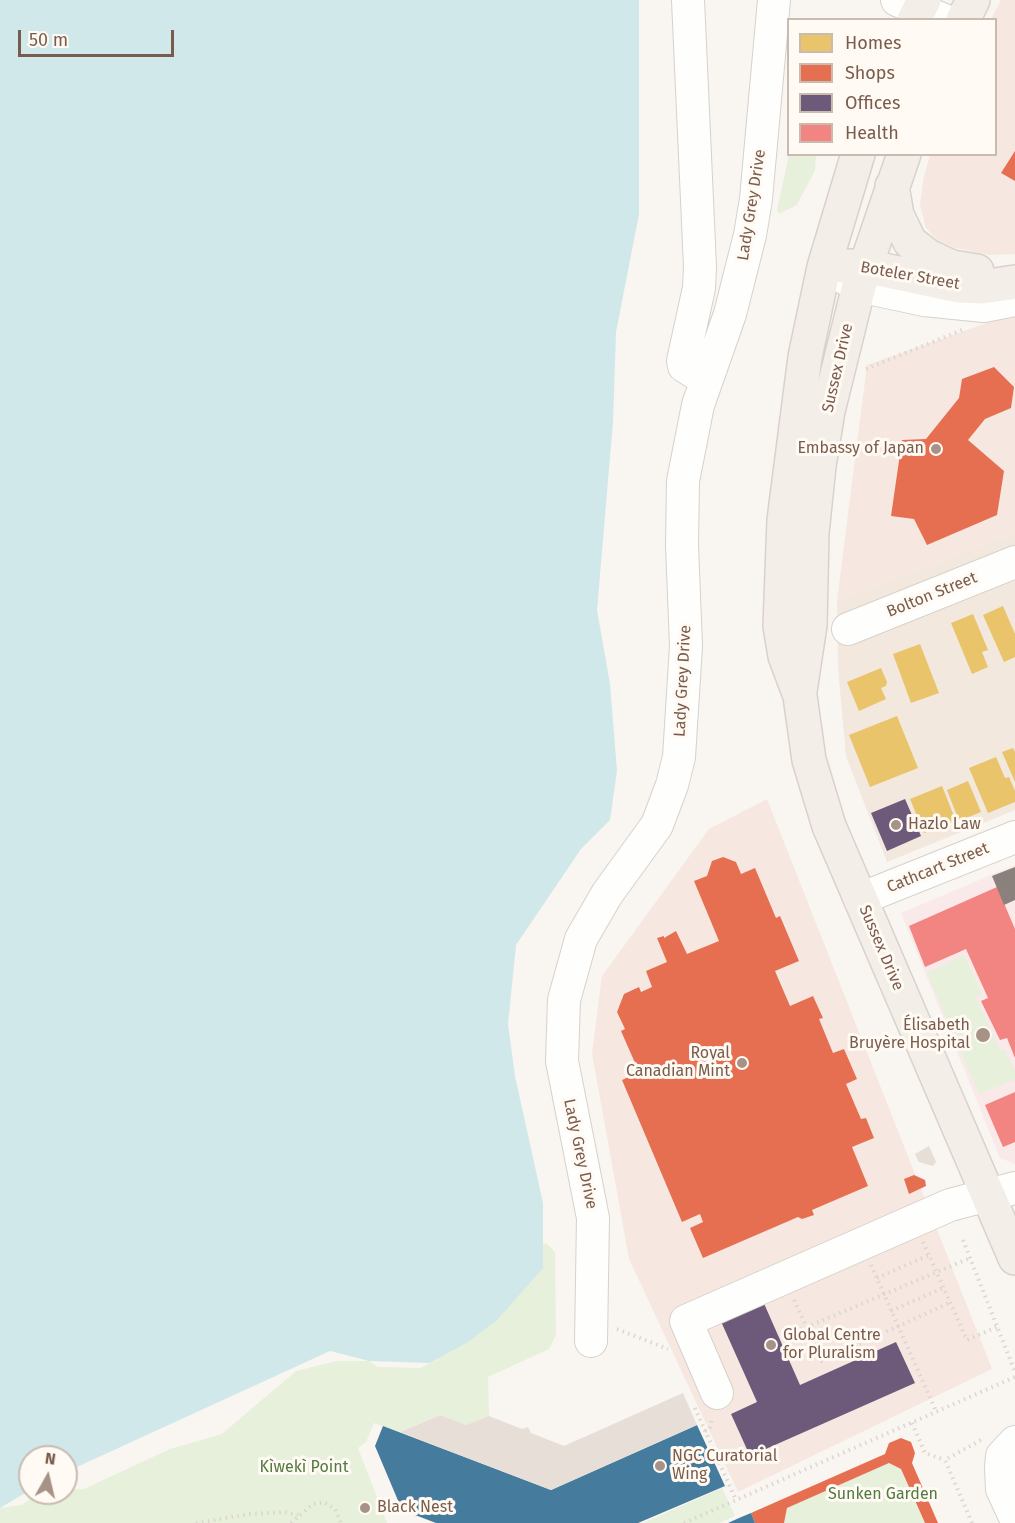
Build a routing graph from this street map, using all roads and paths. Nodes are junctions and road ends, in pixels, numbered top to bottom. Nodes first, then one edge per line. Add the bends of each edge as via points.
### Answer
1 (688, 0) edge
2 (774, 0) edge
3 (973, 0) edge
4 (964, 18) edge
5 (857, 156) edge
6 (903, 156) edge
7 (892, 186) junction
8 (824, 267) junction
9 (1015, 271) edge
10 (862, 276) junction
11 (1015, 282) edge
12 (1015, 300) edge
13 (970, 327) dead end
14 (860, 372) dead end
15 (706, 380) junction
16 (1015, 562) edge
17 (848, 628) dead end
18 (800, 696) junction
19 (1015, 837) edge
20 (860, 899) junction
21 (1001, 1191) edge
22 (915, 1220) junction
23 (963, 1240) dead end
24 (861, 1242) junction
25 (929, 1255) junction
26 (970, 1258) junction
27 (1015, 1258) edge
28 (936, 1272) junction
29 (783, 1278) junction
30 (877, 1278) junction
31 (943, 1288) junction
32 (885, 1294) junction
33 (949, 1303) junction
34 (891, 1311) junction
35 (806, 1327) junction
36 (897, 1327) junction
37 (997, 1327) junction
38 (591, 1330) joint
39 (795, 1332) dead end
40 (668, 1348) dead end
41 (1015, 1375) edge
42 (717, 1393) dead end
43 (937, 1412) junction
44 (912, 1423) junction
45 (705, 1431) dead end
46 (982, 1439) dead end
47 (1015, 1442) edge
48 (945, 1460) junction
49 (736, 1500) junction
50 (298, 1515) junction
51 (1015, 1517) edge
52 (207, 1522) edge
53 (196, 1523) edge
54 (291, 1523) edge
55 (341, 1523) edge
56 (684, 1523) edge
57 (972, 1523) edge

1 - 15 street via 699,288 682,361
2 - 15 street, Lady Grey Drive via 750,235 730,314
3 - 4 main road
5 - 8 main road, Sussex Drive
6 - 7 main road, Sussex Drive
7 - 9 main road via 903,232 928,256 952,267 975,271
7 - 10 main road, Sussex Drive
8 - 10 main road, Boteler Street
8 - 18 main road, Sussex Drive via 796,411 784,520 780,626 785,656
10 - 11 main road, Boteler Street via 982,287
10 - 12 street, Boteler Street via 924,300 984,306
10 - 18 main road, Sussex Drive via 837,369 819,466 812,533 810,625
13 - 14 path
15 - 38 street, Lady Grey Drive via 683,481 686,646 679,757 657,825 607,894 581,939 564,1000 562,1061 593,1218
16 - 17 street, Bolton Street
18 - 20 main road, Sussex Drive via 818,796
19 - 20 street, Cathcart Street
20 - 21 main road, Sussex Drive
21 - 22 street via 950,1205
21 - 27 main road, Sussex Drive
22 - 24 street
22 - 25 path
23 - 26 path
24 - 29 street
24 - 30 path
25 - 28 path
25 - 30 path
26 - 28 path
26 - 37 path
28 - 31 path
28 - 32 path
29 - 35 path
29 - 42 street via 686,1321
30 - 32 path
31 - 33 path
31 - 34 path
32 - 34 path
32 - 35 path
33 - 36 path
33 - 37 path via 967,1340
34 - 36 path
35 - 36 path via 822,1361
35 - 39 path
36 - 43 path
37 - 41 path
38 - 40 path
41 - 43 path
43 - 44 path
44 - 48 path via 925,1453
44 - 49 path
45 - 49 path
46 - 48 path
47 - 51 street via 1002,1456 1001,1468 1002,1489
48 - 57 path
49 - 56 path
50 - 52 path via 250,1514
50 - 54 path
50 - 55 path via 313,1504 324,1502 335,1509
52 - 53 path

